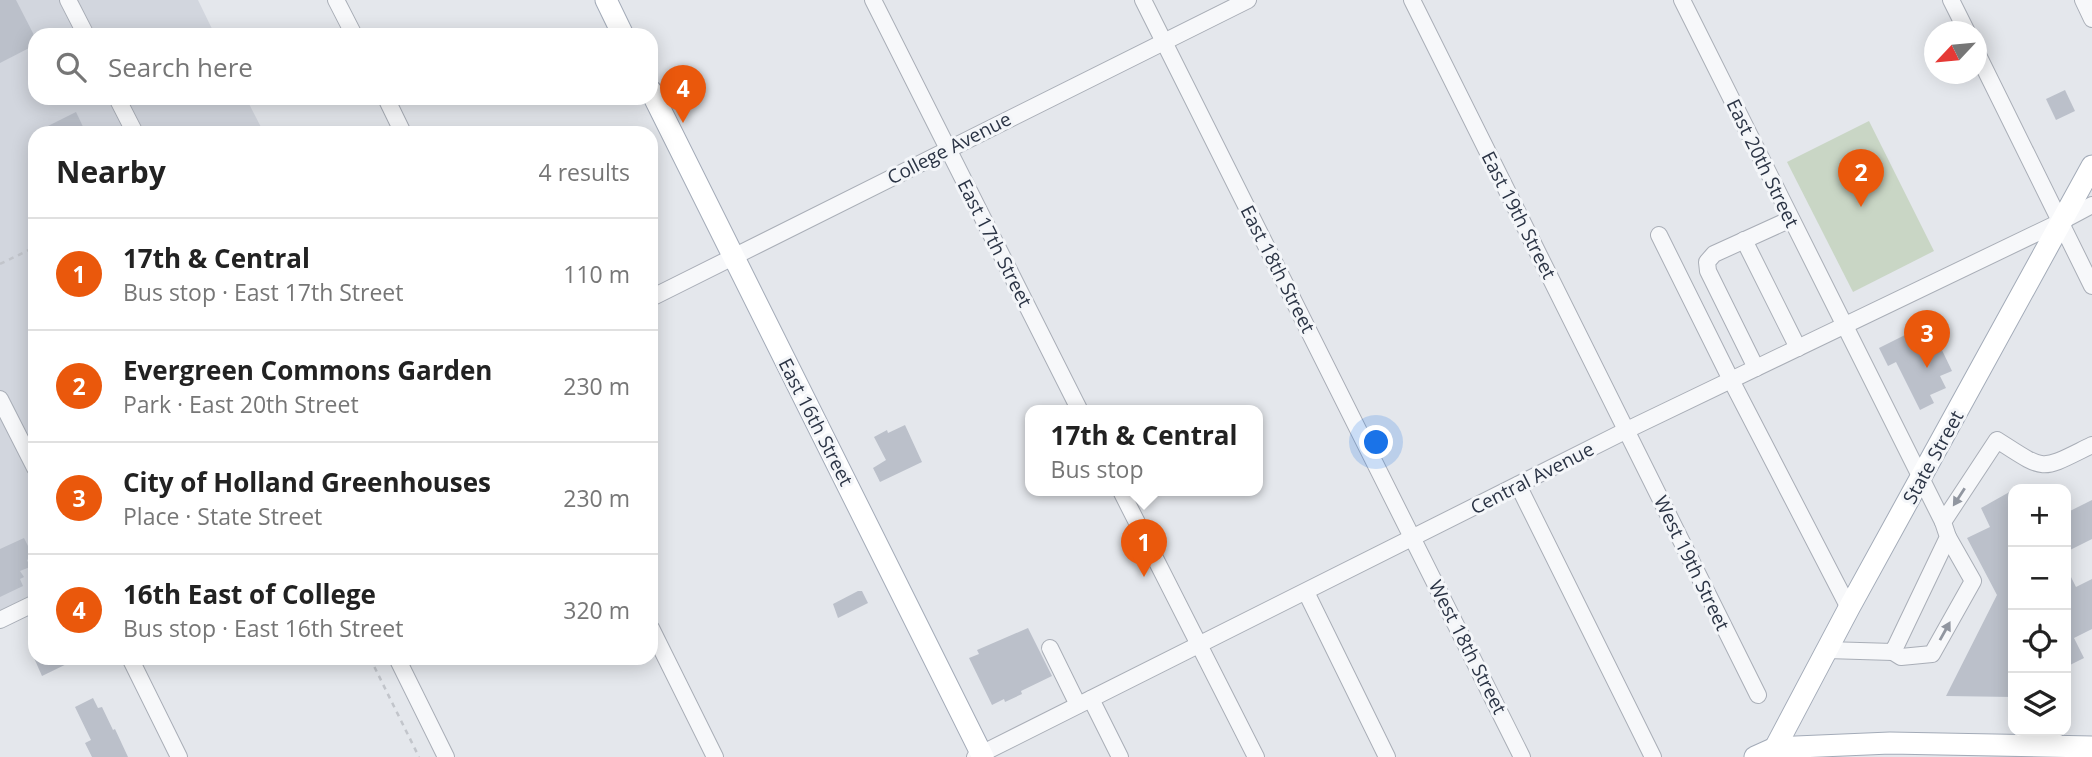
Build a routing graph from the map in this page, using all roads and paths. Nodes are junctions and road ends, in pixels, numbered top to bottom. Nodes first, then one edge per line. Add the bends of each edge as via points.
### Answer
1 (68, 0) edge
2 (336, 0) edge
3 (606, 0) edge
4 (873, 0) edge
5 (1143, 0) edge
6 (1248, 0) edge
7 (1412, 0) edge
8 (1682, 0) edge
9 (1951, 0) edge
10 (2083, 0) edge
11 (2092, 19) edge
12 (1962, 21) edge
13 (82, 28) edge
14 (350, 28) edge
15 (620, 28) edge
16 (1164, 41) junction
17 (1987, 73) edge
18 (121, 105) edge
19 (389, 105) edge
20 (658, 105) edge
21 (131, 126) edge
22 (400, 126) edge
23 (947, 149) junction
24 (2092, 166) edge
25 (2092, 205) edge
26 (1791, 219) junction
27 (2062, 221) junction
28 (1659, 234) dead end
29 (1744, 240) junction
30 (28, 250) edge
31 (733, 257) junction
32 (0, 264) edge
33 (2092, 285) edge
34 (658, 294) edge
35 (1844, 326) junction
36 (1798, 348) junction
37 (1756, 368) junction
38 (1731, 380) junction
39 (0, 399) edge
40 (1077, 405) edge
41 (1627, 430) junction
42 (2092, 445) edge
43 (28, 454) edge
44 (1920, 480) junction
45 (1518, 485) junction
46 (1124, 496) edge
47 (1946, 530) junction
48 (1413, 537) junction
49 (1306, 592) junction
50 (28, 606) edge
51 (1849, 608) junction
52 (0, 620) edge
53 (658, 642) edge
54 (1199, 645) junction
55 (1050, 648) dead end
56 (1827, 650) junction
57 (1893, 652) junction
58 (133, 665) edge
59 (373, 665) edge
60 (400, 665) edge
61 (1758, 695) dead end
62 (1084, 702) junction
63 (2092, 747) edge
64 (1893, 750) edge
65 (1765, 752) edge
66 (2052, 752) edge
67 (980, 756) edge
68 (179, 757) edge
69 (419, 757) edge
70 (446, 757) edge
71 (715, 757) edge
72 (1120, 757) edge
73 (1256, 757) edge
74 (1387, 757) edge
75 (1522, 757) edge
76 (1653, 757) edge

1 - 13 street
2 - 14 street
3 - 15 main road
4 - 23 street, East 17th Street
5 - 16 street, East 18th Street
6 - 16 street, College Avenue
7 - 41 street, East 19th Street
8 - 26 street, East 20th Street
9 - 12 street
10 - 11 street
16 - 23 street, College Avenue
16 - 48 street, East 18th Street
17 - 27 street
18 - 21 street
19 - 22 street
20 - 31 main road, East 16th Street
23 - 31 street, College Avenue
23 - 40 street, East 17th Street
24 - 27 main road, State Street
25 - 27 street, Central Avenue
26 - 29 street
26 - 35 street, East 20th Street
27 - 33 street
27 - 35 street, Central Avenue
27 - 44 main road, State Street
28 - 38 street
29 - 36 street
29 - 37 street via 1707,262
30 - 32 path
31 - 34 street, College Avenue
31 - 67 main road, East 16th Street
35 - 36 street, Central Avenue
35 - 44 street, East 20th Street
36 - 37 street, Central Avenue
37 - 38 street, Central Avenue
38 - 41 street, Central Avenue
38 - 51 street
39 - 43 street
41 - 45 street, Central Avenue
41 - 61 street, West 19th Street
42 -> 47 street via 2049,466 2035,464 1997,440
44 - 47 street, East 20th Street
44 - 51 main road, State Street
45 - 48 street, Central Avenue
45 - 76 street
46 - 54 street
47 - 57 street
57 -> 47 street, East 20th Street via 1901,657 1932,654 1973,581
48 - 49 street, Central Avenue
48 - 75 street, West 18th Street
49 - 54 street, Central Avenue
49 - 74 street
50 - 52 street
51 - 56 main road, State Street
53 - 71 street
54 - 62 street, Central Avenue
54 - 73 street
55 - 62 street
56 - 57 street
56 - 65 main road, State Street
58 - 68 street
59 - 69 path
60 - 70 street
62 - 67 street, Central Avenue
62 - 72 street
63 - 66 main road
64 - 65 main road
64 - 66 main road

